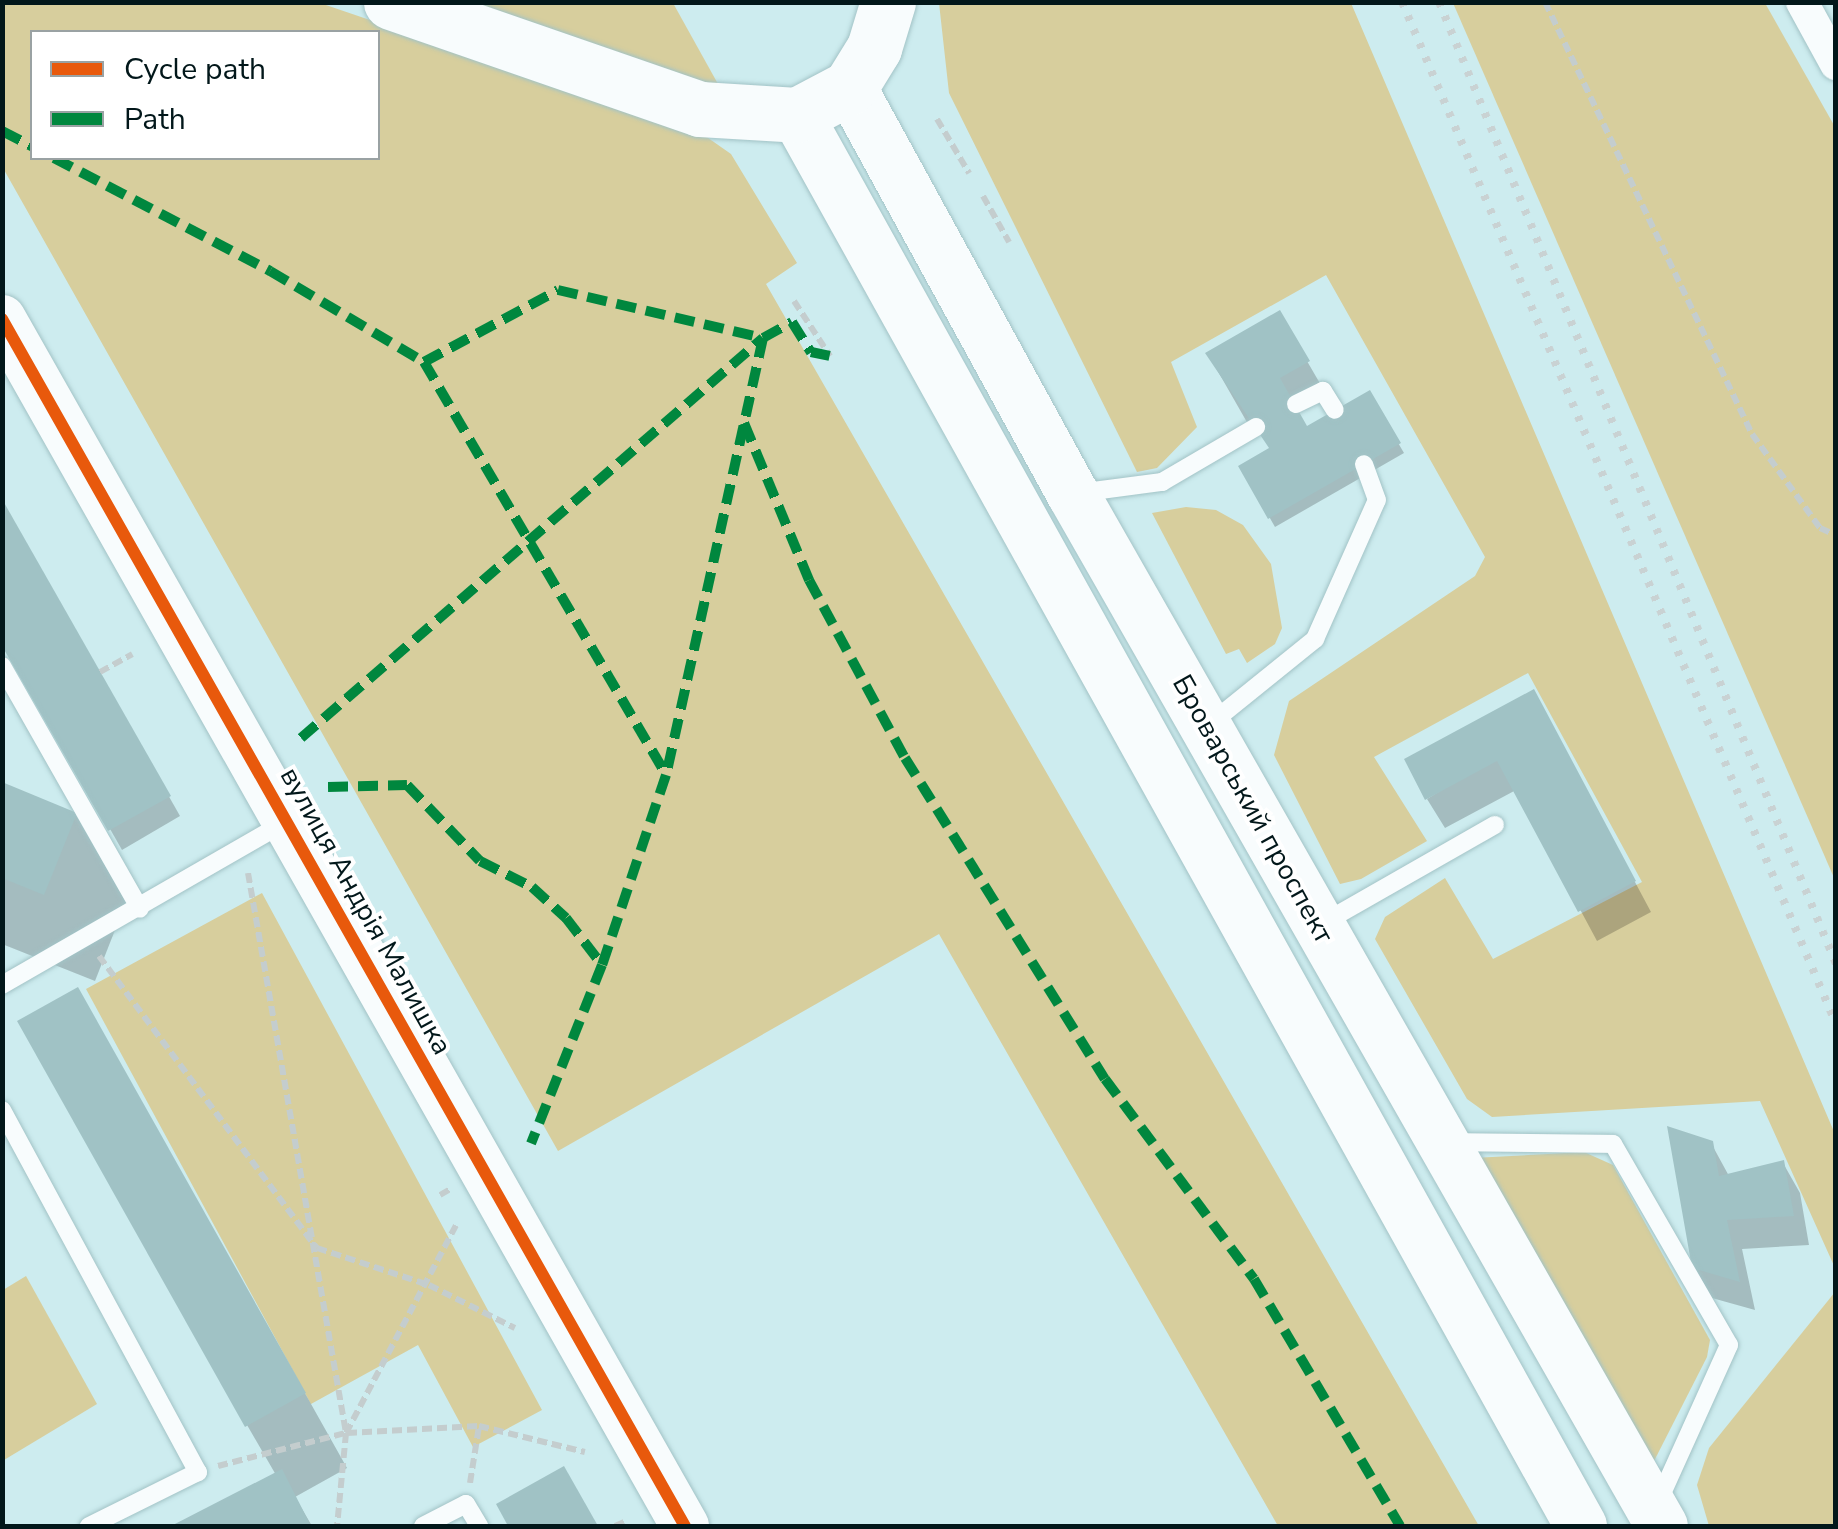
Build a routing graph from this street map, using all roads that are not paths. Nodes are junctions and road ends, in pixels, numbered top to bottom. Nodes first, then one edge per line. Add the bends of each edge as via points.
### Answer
1 (391, 2) edge
2 (888, 2) edge
3 (1802, 2) edge
4 (1836, 64) edge
5 (850, 87) junction
6 (796, 115) junction
7 (2, 319) edge
8 (1296, 404) dead end
9 (1335, 410) dead end
10 (1256, 427) dead end
11 (1364, 464) dead end
12 (1073, 494) junction
13 (2, 666) edge
14 (2, 703) edge
15 (28, 712) junction
16 (1207, 726) junction
17 (286, 822) junction
18 (1495, 824) dead end
19 (140, 909) junction
20 (1318, 926) junction
21 (2, 984) edge
22 (2, 1110) edge
23 (1439, 1141) junction
24 (1658, 1519) edge
25 (89, 1526) edge
26 (422, 1526) edge
27 (479, 1526) edge
28 (685, 1526) edge
29 (1580, 1526) edge

1 - 6 highway via 700,109
2 - 5 highway via 874,48
3 - 4 street
5 - 6 highway
5 - 12 main road, Броварський проспект
6 - 29 main road
7 - 17 street, вулиця Андрія Малишка
8 - 9 lane via 1323,392
10 - 12 lane via 1162,482
11 - 16 lane via 1377,500 1315,639
12 - 16 main road, Броварський проспект
13 - 15 lane
14 - 15 lane
15 - 19 lane
16 - 20 main road, Броварський проспект
17 - 19 lane
17 - 28 street, вулиця Андрія Малишка
18 - 20 lane
19 - 21 lane
20 - 23 main road, Броварський проспект
22 - 25 lane via 198,1472
23 - 24 main road, Броварський проспект
23 - 24 lane via 1613,1144 1730,1345
26 - 27 lane via 466,1504

